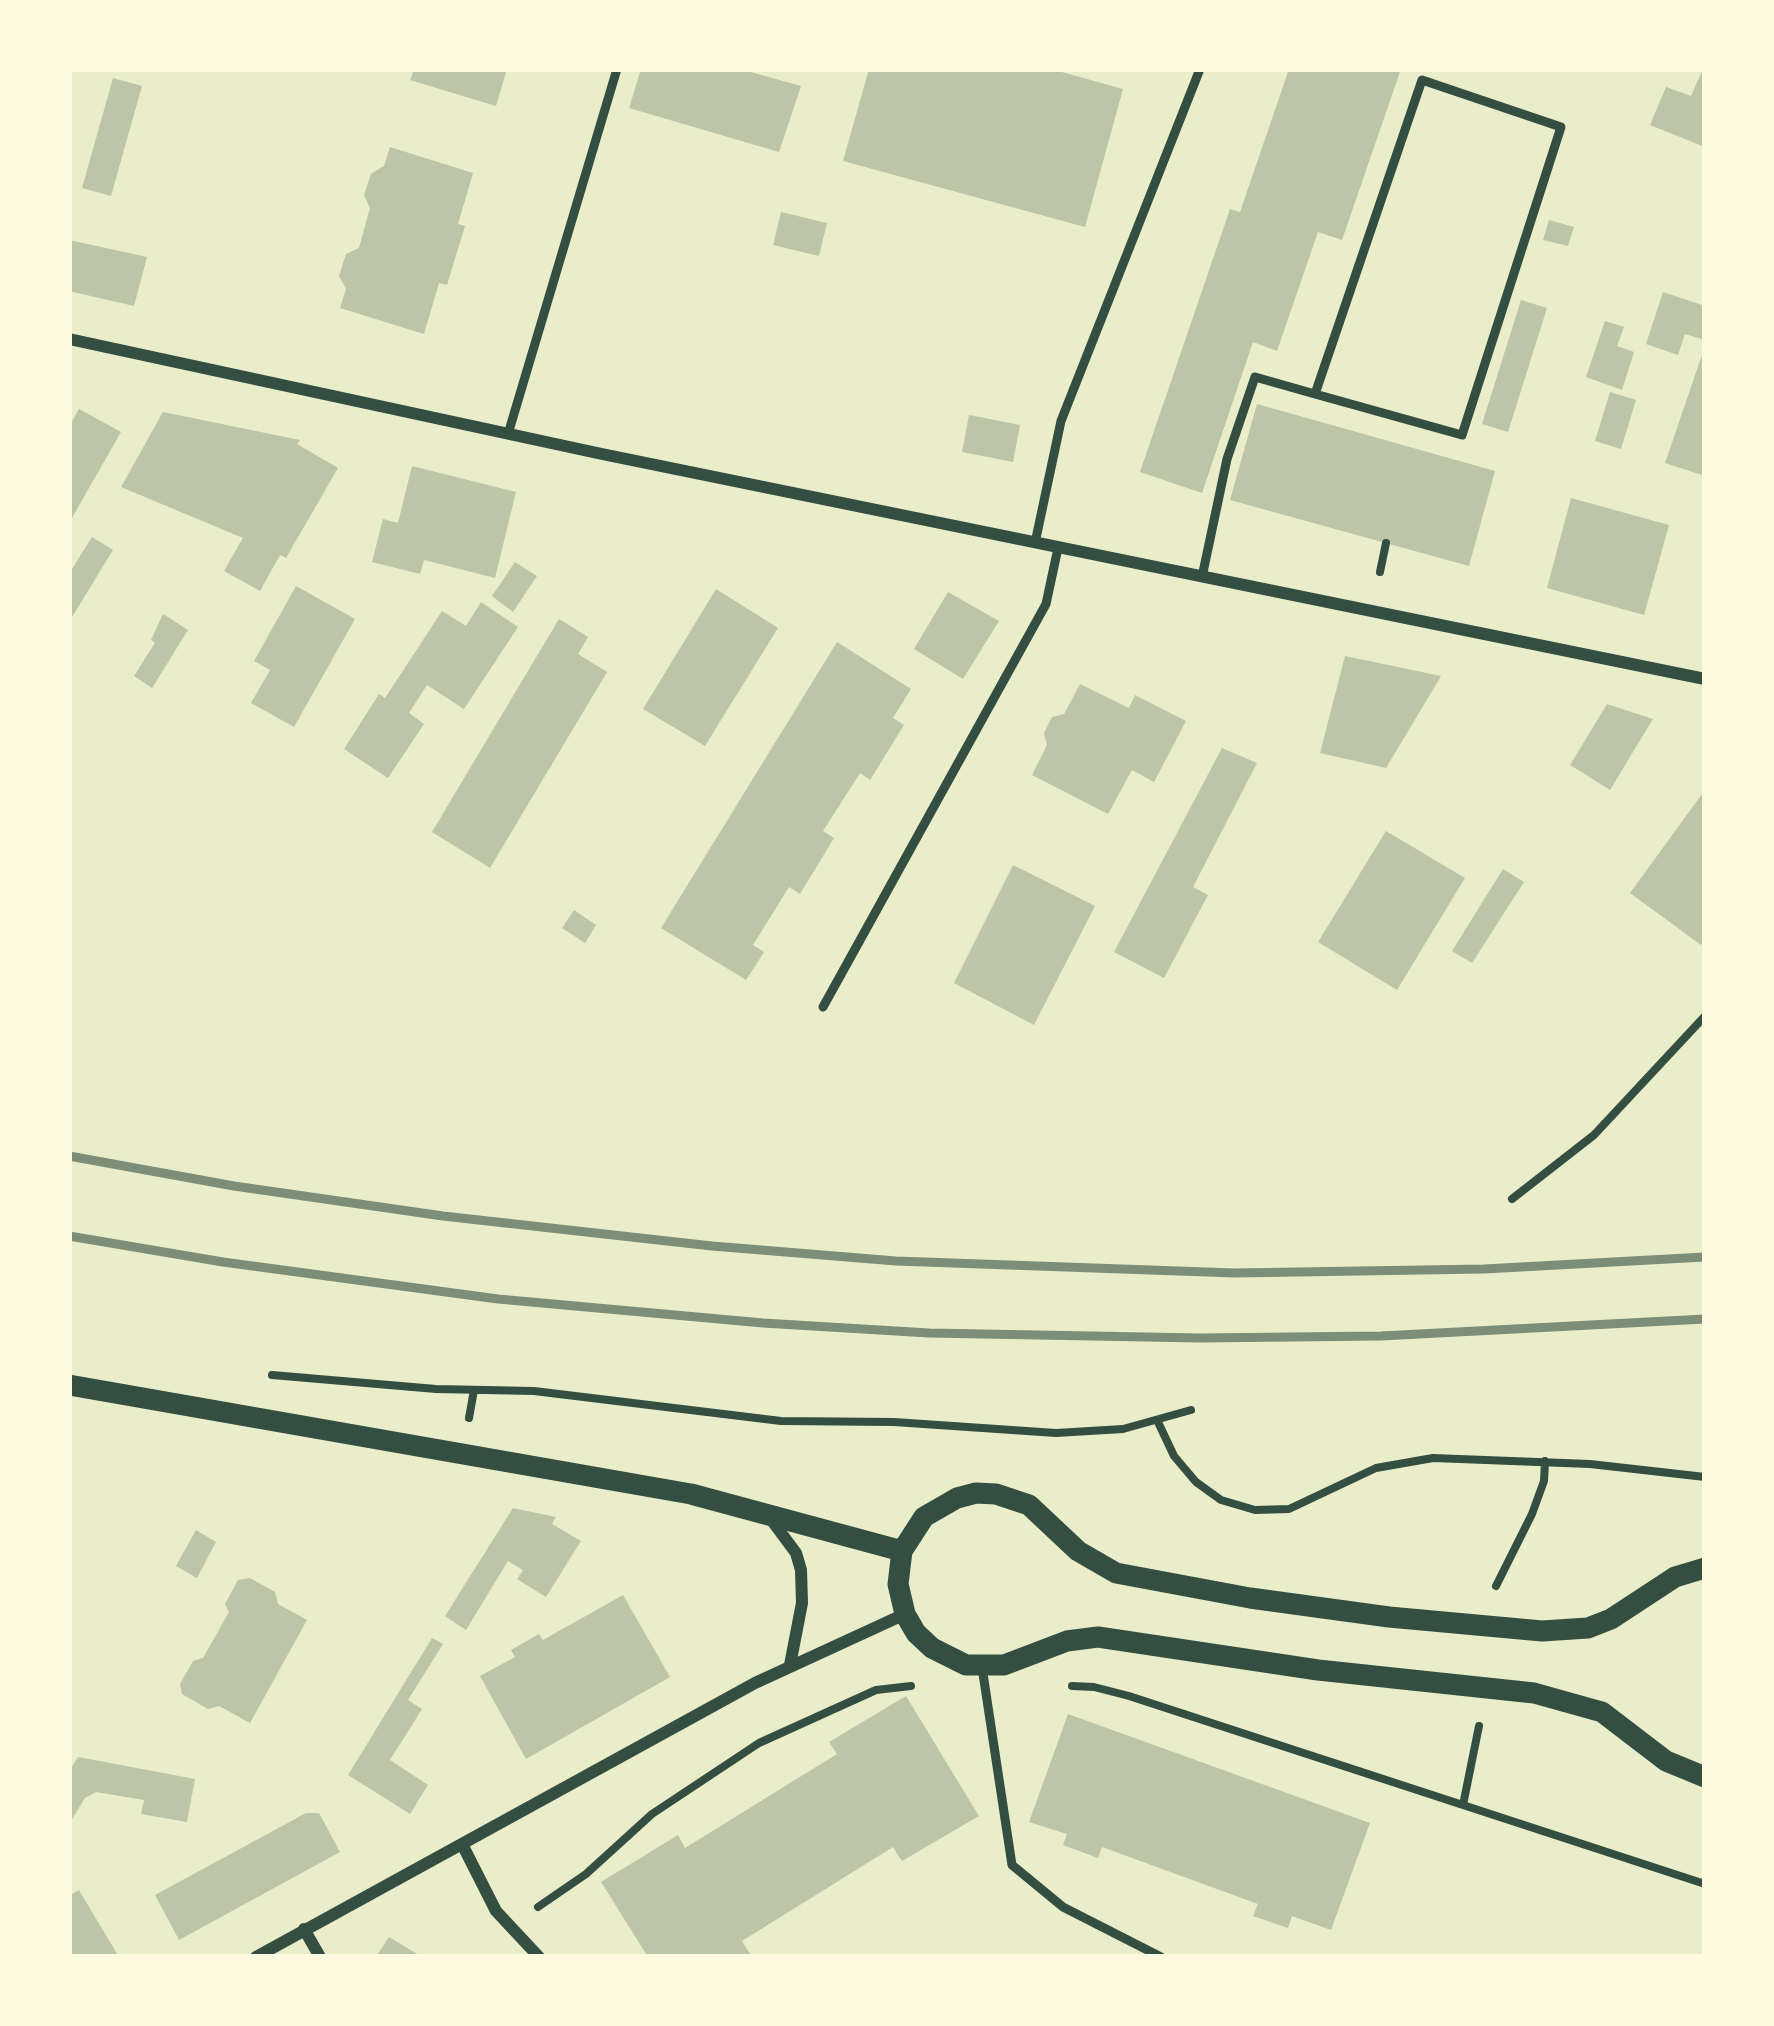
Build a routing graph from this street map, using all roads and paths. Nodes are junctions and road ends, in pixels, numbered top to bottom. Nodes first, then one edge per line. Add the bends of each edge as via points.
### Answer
1 (617, 69) edge
2 (1201, 69) edge
3 (69, 339) edge
4 (1315, 394) junction
5 (508, 434) junction
6 (1035, 543) junction
7 (1386, 543) dead end
8 (1058, 548) junction
9 (1380, 572) dead end
10 (1202, 578) junction
11 (1705, 679) edge
12 (823, 1007) dead end
13 (1705, 1016) edge
14 (1512, 1198) dead end
15 (264, 1374) dead end
16 (69, 1385) edge
17 (474, 1390) junction
18 (1191, 1410) dead end
19 (1158, 1422) junction
20 (468, 1423) dead end
21 (1545, 1461) junction
22 (1705, 1477) edge
23 (765, 1513) junction
24 (902, 1552) junction
25 (1705, 1568) edge
26 (1494, 1591) dead end
27 (905, 1614) junction
28 (790, 1665) junction
29 (982, 1667) junction
30 (920, 1688) dead end
31 (1058, 1688) dead end
32 (1480, 1707) dead end
33 (1705, 1777) edge
34 (1463, 1805) junction
35 (463, 1846) junction
36 (1705, 1884) edge
37 (538, 1907) dead end
38 (304, 1929) junction
39 (256, 1957) edge
40 (320, 1957) edge
41 (539, 1957) edge
42 (1161, 1957) edge

1 - 5 lane
2 - 6 lane via 1061,421
3 - 5 street
4 - 4 lane via 1462,435 1561,127 1422,80
4 - 10 lane via 1255,377 1227,459
5 - 6 street
6 - 8 street
7 - 9 path
8 - 10 street
8 - 12 lane via 1046,604
10 - 11 street
13 - 14 path via 1594,1135
15 - 17 path
16 - 23 street
17 - 19 path via 781,1421 1072,1433
17 - 20 path
18 - 19 path
19 - 21 path via 1196,1482 1255,1510 1289,1509 1413,1459
21 - 22 path
21 - 26 path via 1532,1514
23 - 24 street
23 - 28 street via 801,1570
24 - 25 street via 939,1506 996,1494 1029,1505 1116,1573 1390,1617 1542,1631 1601,1624 1675,1577
24 - 27 street
27 - 28 street
27 - 29 street via 932,1648
28 - 35 street
29 - 33 street via 1098,1637 1534,1693 1602,1712 1666,1761
29 - 42 lane via 1012,1865 1063,1907
30 - 37 path via 876,1690 759,1743 652,1814
31 - 34 path via 1130,1696
32 - 34 path
34 - 36 path
35 - 38 street
35 - 41 street via 496,1911
38 - 39 street
38 - 40 street

